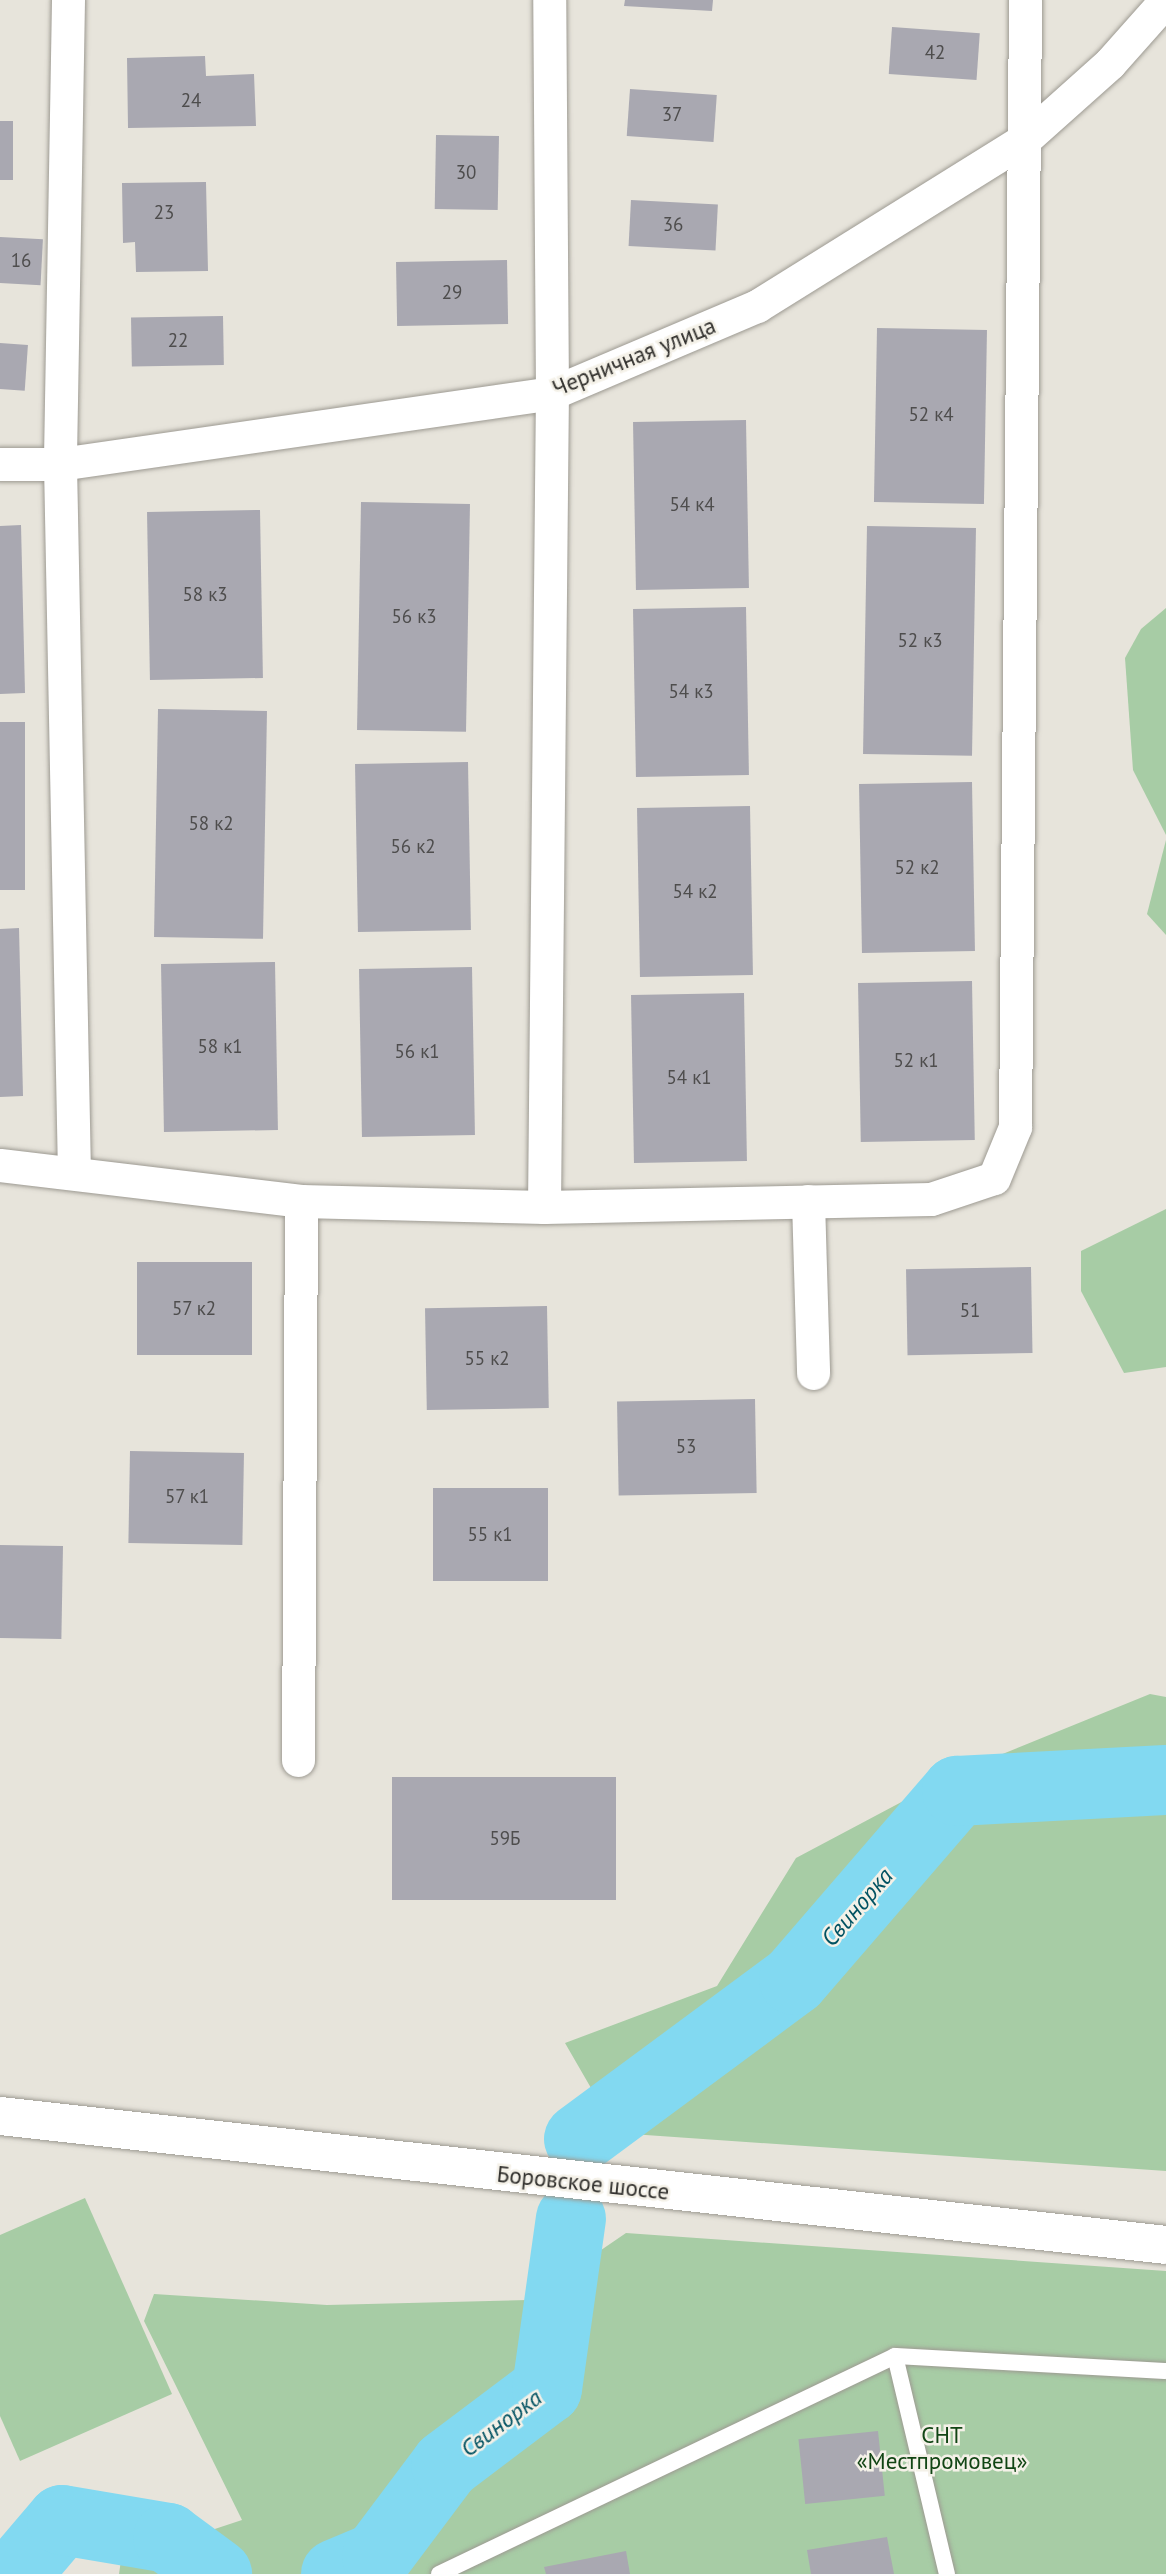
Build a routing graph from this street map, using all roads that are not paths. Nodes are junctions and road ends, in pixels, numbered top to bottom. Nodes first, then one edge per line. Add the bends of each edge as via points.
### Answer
1 (68, 0) edge
2 (549, 0) edge
3 (1025, 0) edge
4 (1166, 0) edge
5 (1024, 140) junction
6 (552, 393) junction
7 (0, 464) edge
8 (60, 464) junction
9 (0, 1165) edge
10 (74, 1173) junction
11 (301, 1201) junction
12 (808, 1201) junction
13 (544, 1207) junction
14 (813, 1373) dead end
15 (298, 1760) dead end
16 (0, 2116) edge
17 (1166, 2245) edge
18 (894, 2356) junction
19 (1166, 2371) edge
20 (439, 2574) edge
21 (947, 2574) edge

1 - 8 street
2 - 6 street
3 - 5 street
4 - 5 street, Черничная улица via 1110,63
5 - 6 street, Черничная улица via 757,306
5 - 12 street via 1015,1127 994,1178 967,1191 931,1199
6 - 8 street, Черничная улица
6 - 13 street
7 - 8 street, Черничная улица
8 - 10 street
9 - 10 street
10 - 11 street
11 - 13 street
11 - 15 street
12 - 13 street
12 - 14 street
16 - 17 main road, Боровское шоссе
18 - 19 lane
18 - 20 lane
18 - 21 lane

